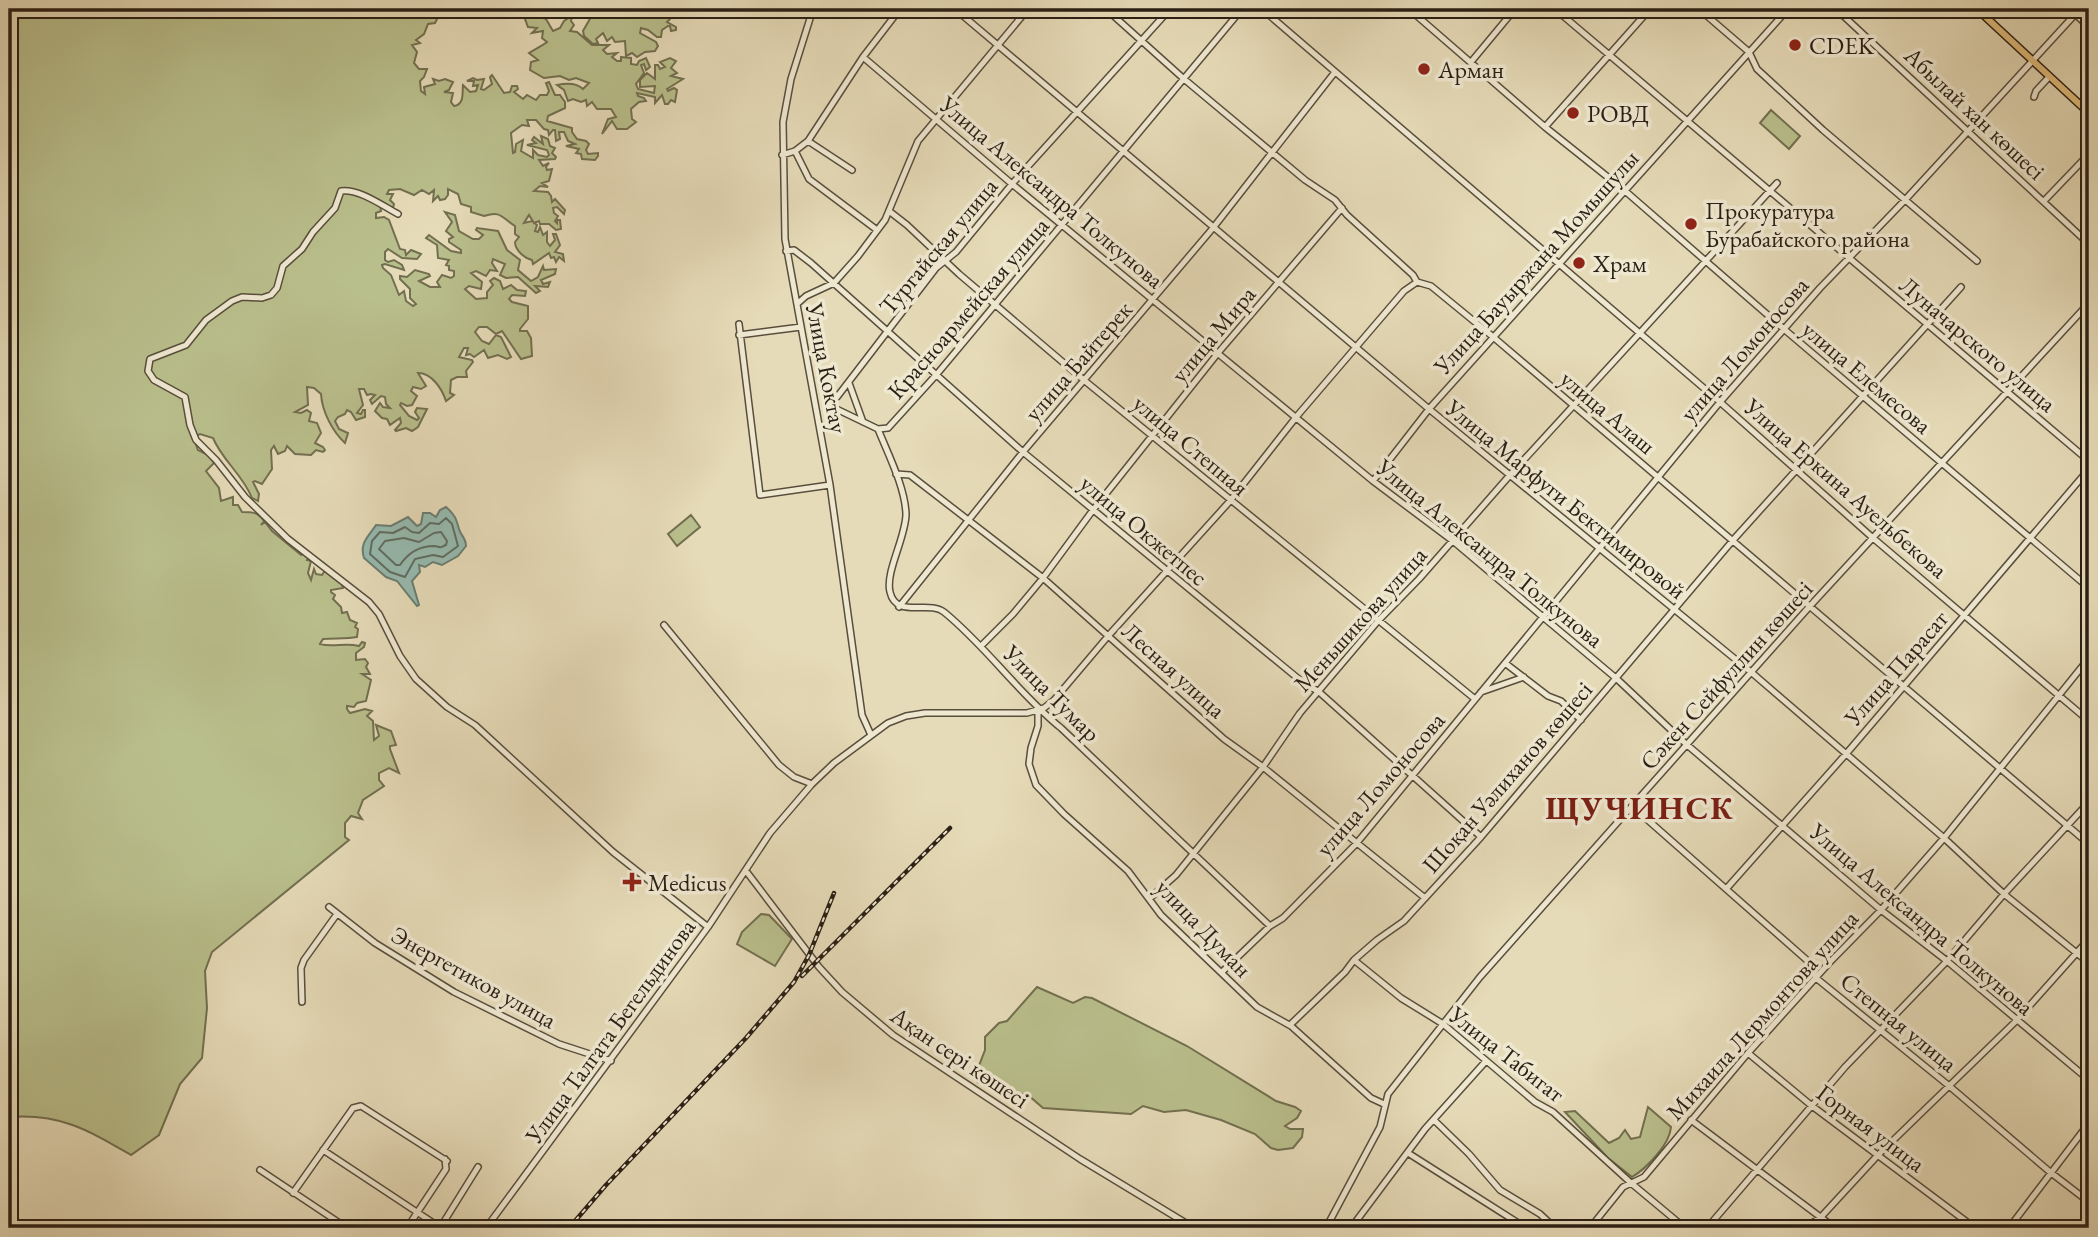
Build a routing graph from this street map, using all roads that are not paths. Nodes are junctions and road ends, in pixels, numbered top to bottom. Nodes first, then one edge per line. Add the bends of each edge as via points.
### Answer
1 (813, 9) edge
2 (900, 9) edge
3 (955, 9) edge
4 (1028, 9) edge
5 (1106, 9) edge
6 (1170, 9) edge
7 (1242, 9) edge
8 (1262, 9) edge
9 (1409, 9) edge
10 (1516, 9) edge
11 (1555, 9) edge
12 (1650, 9) edge
13 (1699, 9) edge
14 (1788, 9) edge
15 (1836, 9) edge
16 (1976, 9) edge
17 (2070, 9) edge
18 (2078, 11) edge
19 (2089, 27) edge
20 (1140, 40) junction
21 (997, 45) junction
22 (1749, 52) junction
23 (1609, 55) junction
24 (863, 57) junction
25 (1471, 62) junction
26 (2033, 62) junction
27 (1335, 72) junction
28 (2049, 77) junction
29 (1184, 79) junction
30 (2034, 97) dead end
31 (1078, 113) junction
32 (2089, 113) edge
33 (936, 117) junction
34 (1687, 120) junction
35 (1545, 127) junction
36 (1968, 131) junction
37 (808, 141) junction
38 (795, 151) junction
39 (1124, 151) junction
40 (1273, 153) junction
41 (2089, 154) edge
42 (782, 155) junction
43 (852, 170) dead end
44 (1777, 183) dead end
45 (1012, 184) junction
46 (1625, 190) junction
47 (1770, 190) junction
48 (1905, 200) junction
49 (2044, 201) junction
50 (1342, 208) junction
51 (889, 211) junction
52 (398, 214) dead end
53 (1337, 214) junction
54 (1347, 215) junction
55 (1063, 224) junction
56 (1213, 228) junction
57 (877, 230) junction
58 (2089, 244) edge
59 (786, 251) junction
60 (1849, 257) junction
61 (947, 260) junction
62 (1706, 260) junction
63 (1977, 261) dead end
64 (1558, 264) junction
65 (1417, 282) junction
66 (834, 283) junction
67 (1279, 283) junction
68 (1961, 287) dead end
69 (1153, 299) junction
70 (995, 303) junction
71 (2089, 303) edge
72 (797, 304) junction
73 (739, 324) dead end
74 (1928, 325) junction
75 (802, 327) junction
76 (1785, 330) junction
77 (889, 332) junction
78 (1639, 333) junction
79 (739, 335) junction
80 (1492, 336) junction
81 (1357, 346) junction
82 (1218, 354) junction
83 (937, 374) junction
84 (1085, 381) junction
85 (849, 383) junction
86 (2008, 392) junction
87 (1863, 395) junction
88 (1720, 402) junction
89 (826, 404) junction
90 (1573, 406) junction
91 (816, 408) junction
92 (1429, 409) junction
93 (1297, 416) junction
94 (863, 422) junction
95 (878, 429) junction
96 (1154, 436) junction
97 (1023, 452) junction
98 (2089, 461) edge
99 (1942, 463) junction
100 (2089, 469) edge
101 (1797, 470) junction
102 (896, 474) junction
103 (1510, 475) junction
104 (1657, 476) junction
105 (1373, 481) junction
106 (830, 485) junction
107 (1230, 501) junction
108 (1093, 510) junction
109 (967, 520) junction
110 (1873, 538) junction
111 (2031, 538) junction
112 (1734, 539) junction
113 (1452, 541) junction
114 (1598, 548) junction
115 (1167, 572) junction
116 (1043, 578) junction
117 (2089, 588) edge
118 (1810, 606) junction
119 (899, 607) junction
120 (1675, 611) junction
121 (1965, 614) junction
122 (1543, 617) junction
123 (1378, 621) junction
124 (664, 625) dead end
125 (1109, 635) junction
126 (981, 646) junction
127 (2089, 658) edge
128 (1505, 663) junction
129 (1751, 672) junction
130 (1524, 677) junction
131 (1617, 679) junction
132 (1903, 685) junction
133 (1318, 691) junction
134 (1481, 692) junction
135 (2060, 695) junction
136 (1475, 699) junction
137 (1038, 710) junction
138 (1581, 720) junction
139 (2089, 721) edge
140 (871, 735) junction
141 (1686, 744) junction
142 (1846, 754) junction
143 (1263, 767) junction
144 (1999, 768) junction
145 (1412, 775) junction
146 (812, 784) junction
147 (2089, 802) edge
148 (1633, 807) junction
149 (2068, 825) junction
150 (1783, 827) junction
151 (1481, 837) junction
152 (1944, 838) junction
153 (1356, 844) junction
154 (2089, 844) edge
155 (1193, 854) junction
156 (746, 871) junction
157 (1727, 888) junction
158 (2004, 894) junction
159 (1425, 898) junction
160 (1149, 899) junction
161 (329, 907) dead end
162 (1881, 910) junction
163 (337, 915) junction
164 (1270, 926) junction
165 (708, 927) junction
166 (2089, 939) edge
167 (2077, 952) junction
168 (1354, 960) junction
169 (1947, 961) junction
170 (2089, 963) edge
171 (1222, 972) junction
172 (1816, 978) junction
173 (302, 1002) dead end
174 (2016, 1021) junction
175 (1443, 1024) junction
176 (1290, 1025) junction
177 (1880, 1030) junction
178 (1748, 1053) junction
179 (611, 1061) junction
180 (1486, 1061) junction
181 (2089, 1080) edge
182 (1948, 1085) junction
183 (1384, 1104) junction
184 (1812, 1106) junction
185 (1434, 1120) junction
186 (1690, 1120) junction
187 (2089, 1123) edge
188 (323, 1150) junction
189 (1408, 1153) junction
190 (1878, 1155) junction
191 (478, 1167) dead end
192 (260, 1170) dead end
193 (1757, 1171) junction
194 (2050, 1172) junction
195 (1631, 1183) junction
196 (293, 1193) junction
197 (2089, 1202) edge
198 (418, 1212) junction
199 (1821, 1217) junction
200 (347, 1228) edge
201 (407, 1228) edge
202 (441, 1228) edge
203 (486, 1228) edge
204 (1194, 1228) edge
205 (1326, 1228) edge
206 (1351, 1228) edge
207 (1526, 1228) edge
208 (1555, 1228) edge
209 (1590, 1228) edge
210 (1685, 1228) edge
211 (1707, 1228) edge
212 (1805, 1228) edge
213 (1835, 1228) edge
214 (1975, 1228) edge
215 (2009, 1228) edge

1 - 42 street, Улица Коктау via 791,79
2 - 24 street
3 - 21 street, Улица Марфуги Бектимировой
4 - 21 street
5 - 20 street, улица Алаш
6 - 20 street, Тургайская улица
7 - 29 street, Красноармейская улица
8 - 27 street, Улица Еркина Ауельбекова
9 - 25 street, улица Елемесова
10 - 25 street
11 - 23 street, Луначарского улица
12 - 23 street
13 - 22 street
14 - 22 street, Улица Бауыржана Момышулы
15 - 36 street, Абылай хан көшесі
16 - 26 main road
17 - 18 street
18 - 19 street
18 - 26 street, улица Ломоносова
20 - 29 street, улица Алаш
20 - 31 street, Тургайская улица
21 - 31 street, Улица Марфуги Бектимировой
21 - 33 street
22 - 34 street, Улица Бауыржана Момышулы
22 - 48 street via 1757,69
23 - 34 street, Луначарского улица
23 - 35 street
24 - 33 street, Улица Александра Толкунова
24 - 37 street
25 - 35 street, улица Елемесова
26 - 28 main road
26 - 36 street, улица Ломоносова
27 - 40 street, улица Байтерек
27 - 64 street, Улица Еркина Ауельбекова
28 - 30 street
28 - 32 main road
29 - 39 street, Красноармейская улица
29 - 40 street, улица Алаш
31 - 39 street, Улица Марфуги Бектимировой
31 - 45 street, Тургайская улица
33 - 45 street, Улица Александра Толкунова
33 - 51 street via 918,141
34 - 46 street, Улица Бауыржана Момышулы
34 - 47 street, Луначарского улица
35 - 46 street, улица Елемесова
36 - 48 street, улица Ломоносова
36 - 49 street, Абылай хан көшесі
37 - 38 street
37 - 43 street
38 - 42 street
38 - 57 street via 808,179
39 - 55 street, Красноармейская улица
39 - 56 street, Улица Марфуги Бектимировой
40 - 50 street, улица Алаш
40 - 56 street, улица Байтерек
41 - 49 street
42 - 59 street, Улица Коктау
44 - 47 street, Меньшикова улица
45 - 55 street, Улица Александра Толкунова
45 - 61 street, Тургайская улица
46 - 62 street, улица Елемесова
46 - 64 street, Улица Бауыржана Момышулы
47 - 60 street, Луначарского улица
47 - 62 street, Меньшикова улица
48 - 60 street, улица Ломоносова
48 - 63 street
49 - 58 street, Абылай хан көшесі
50 - 53 street, улица Мира
50 - 54 street, улица Алаш
51 - 57 street
51 - 61 street, улица Степная
52 - 165 street via 361,195 341,191 335,208 283,266 271,295 242,297 219,309 186,345 152,357 148,371 185,397 197,440 244,497 288,539 369,602 416,679 475,725 613,852
53 - 54 street
53 - 67 street, улица Мира
54 - 65 street, улица Алаш
55 - 69 street, Улица Александра Толкунова
55 - 70 street, Красноармейская улица
56 - 67 street, Улица Марфуги Бектимировой
56 - 69 street, улица Байтерек
57 - 66 street
59 - 66 street, улица Окжетпес via 799,253
59 - 72 street, Улица Коктау
60 - 74 street, Луначарского улица
60 - 76 street, улица Ломоносова
61 - 70 street, улица Степная
61 - 77 street, Тургайская улица via 927,279
62 - 76 street, улица Елемесова
62 - 78 street, Меньшикова улица
64 - 78 street, Улица Еркина Ауельбекова
64 - 80 street, Улица Бауыржана Момышулы
65 - 80 street, улица Алаш via 1432,286
65 - 81 street
66 - 72 street
66 - 77 street, улица Окжетпес
67 - 81 street, Улица Марфуги Бектимировой
67 - 82 street, улица Мира
68 - 74 street, Шоқан Уәлиханов көшесі
69 - 82 street, Улица Александра Толкунова
69 - 84 street, улица Байтерек
70 - 83 street, Красноармейская улица
70 - 84 street, улица Степная
71 - 86 street, Сәкен Сейфуллин көшесі
72 - 75 street, Улица Коктау
73 - 79 street
74 - 86 street, Луначарского улица
74 - 87 street, Шоқан Уәлиханов көшесі
75 - 79 street
75 - 91 street, Улица Коктау
76 - 87 street, улица Елемесова
76 - 88 street, улица Ломоносова
77 - 83 street, улица Окжетпес
77 - 85 street, Тургайская улица
78 - 88 street, Улица Еркина Ауельбекова
78 - 90 street, Меньшикова улица
79 - 106 street via 760,495
80 - 90 street, улица Алаш
80 - 92 street, Улица Бауыржана Момышулы
81 - 92 street, Улица Марфуги Бектимировой
81 - 93 street
82 - 93 street, Улица Александра Толкунова
82 - 96 street, улица Мира
83 - 95 street, Красноармейская улица via 888,428
83 - 97 street, улица Окжетпес
84 - 96 street, улица Степная
84 - 97 street, улица Байтерек
85 - 89 street, Тургайская улица
85 - 94 street
86 - 98 street, Луначарского улица
86 - 99 street, Сәкен Сейфуллин көшесі
87 - 99 street, улица Елемесова
87 - 101 street, Шоқан Уәлиханов көшесі
88 - 101 street, Улица Еркина Ауельбекова
88 - 104 street, улица Ломоносова
89 - 91 street, Тургайская улица
89 - 94 street
90 - 103 street, Меньшикова улица
90 - 104 street, улица Алаш
91 - 106 street, Улица Коктау
92 - 103 street, Улица Марфуги Бектимировой
92 - 105 street, Улица Бауыржана Момышулы
93 - 105 street, Улица Александра Толкунова
93 - 107 street
94 - 95 street
95 - 102 street
96 - 107 street, улица Степная
96 - 108 street, улица Мира
97 - 108 street, улица Окжетпес
97 - 109 street, улица Байтерек
99 - 110 street, Сәкен Сейфуллин көшесі
99 - 111 street, улица Елемесова
100 - 111 street, Улица Парасат
101 - 110 street, Улица Еркина Ауельбекова
101 - 112 street, Шоқан Уәлиханов көшесі
102 - 109 street, Лесная улица via 910,475
102 - 119 street via 906,513 889,585
103 - 113 street, Меньшикова улица
103 - 114 street, Улица Марфуги Бектимировой
104 - 112 street, улица Алаш
104 - 114 street, улица Ломоносова
105 - 113 street, Улица Александра Толкунова
106 - 140 street, Улица Коктау via 862,715
107 - 115 street
107 - 123 street, улица Степная
108 - 115 street, улица Окжетпес
108 - 116 street, улица Мира
109 - 116 street, Лесная улица
109 - 119 street, улица Байтерек
110 - 118 street, Сәкен Сейфуллин көшесі
110 - 121 street, Улица Еркина Ауельбекова
111 - 117 street, улица Елемесова
111 - 121 street, Улица Парасат
112 - 118 street, улица Алаш
112 - 120 street, Шоқан Уәлиханов көшесі
113 - 122 street, Улица Александра Толкунова
113 - 123 street, Меньшикова улица
114 - 120 street, Улица Марфуги Бектимировой
114 - 122 street, улица Ломоносова
115 - 125 street
115 - 133 street, улица Окжетпес
116 - 125 street, Лесная улица
116 - 126 street, улица Мира
118 - 129 street, Сәкен Сейфуллин көшесі
118 - 132 street, улица Алаш
119 - 126 street, Улица Тумар via 941,609
120 - 129 street, Улица Марфуги Бектимировой
120 - 131 street, Шоқан Уәлиханов көшесі
121 - 132 street, Улица Парасат
121 - 135 street, Улица Еркина Ауельбекова
122 - 128 street, улица Ломоносова
122 - 131 street, Улица Александра Толкунова
123 - 133 street, Меньшикова улица
123 - 136 street, улица Степная
124 - 146 street via 779,765
125 - 137 street via 1054,700
125 - 143 street, Лесная улица via 1224,739
126 - 137 street, Улица Тумар
127 - 135 street, Михаила Лермонтова улица
128 - 130 street
128 - 134 street, улица Ломоносова
129 - 141 street, Сәкен Сейфуллин көшесі
129 - 142 street, Улица Марфуги Бектимировой
130 - 134 street
130 - 138 street
131 - 138 street, Шоқан Уәлиханов көшесі
131 - 141 street, Улица Александра Толкунова
132 - 142 street, Улица Парасат
132 - 144 street, улица Алаш
133 - 143 street, Меньшикова улица
133 - 145 street, улица Окжетпес
134 - 136 street, улица Ломоносова
135 - 139 street, Улица Еркина Ауельбекова
135 - 144 street, Михаила Лермонтова улица
136 - 145 street, улица Ломоносова
137 - 140 street, Улица Талгата Бегельдинова via 925,713 896,719
137 - 155 street, Улица Тумар
137 - 160 street, улица Думан via 1029,764 1036,785 1128,871
138 - 151 street, Шоқан Уәлиханов көшесі
140 - 146 street, Улица Талгата Бегельдинова
141 - 148 street, Сәкен Сейфуллин көшесі
141 - 150 street, Улица Александра Толкунова
142 - 150 street, Улица Парасат
142 - 152 street, Улица Марфуги Бектимировой
143 - 153 street, Лесная улица
143 - 155 street, Меньшикова улица
144 - 149 street, улица Алаш
144 - 152 street, Михаила Лермонтова улица
145 - 151 street, улица Окжетпес
145 - 153 street, улица Ломоносова
146 - 156 street, Улица Талгата Бегельдинова via 770,833
147 - 149 street
148 - 157 street, Степная улица
148 - 175 street, Сәкен Сейфуллин көшесі
149 - 154 street, улица Алаш
149 - 158 street
150 - 157 street, Улица Парасат
150 - 162 street, Улица Александра Толкунова
151 - 159 street, Шоқан Уәлиханов көшесі
152 - 158 street, Улица Марфуги Бектимировой
152 - 162 street, Михаила Лермонтова улица
153 - 159 street, Лесная улица
153 - 164 street, улица Ломоносова
155 - 160 street, Меньшикова улица
155 - 164 street, Улица Тумар
156 - 165 street, Улица Талгата Бегельдинова
156 - 204 street, Ақан сері көшесі via 819,967 893,1035
157 - 172 street, Степная улица via 1809,962
158 - 167 street, Улица Марфуги Бектимировой
158 - 169 street
159 - 168 street, Шоқан Уәлиханов көшесі via 1404,921
160 - 171 street, улица Думан
161 - 163 street, Энергетиков улица
162 - 169 street, Улица Александра Толкунова
162 - 172 street, Михаила Лермонтова улица
163 - 173 street via 304,960
163 - 179 street, Энергетиков улица via 454,992 559,1044
164 - 171 street, улица Ломоносова
165 - 179 street, Улица Талгата Бегельдинова
166 - 167 street
167 - 170 street, Улица Марфуги Бектимировой
167 - 174 street
168 - 175 street, Улица Табигат
168 - 176 street, Шоқан Уәлиханов көшесі
169 - 174 street, Улица Александра Толкунова
169 - 177 street
171 - 176 street, улица Думан via 1257,1007
172 - 177 street, Степная улица
172 - 178 street, Михаила Лермонтова улица
174 - 181 street, Улица Александра Толкунова
174 - 182 street
175 - 180 street, Улица Табигат
175 - 183 street, Сәкен Сейфуллин көшесі
176 - 183 street, улица Думан via 1371,1098
177 - 182 street, Степная улица
177 - 184 street
178 - 184 street, Горная улица
178 - 186 street, Михаила Лермонтова улица
179 - 203 street, Улица Талгата Бегельдинова
180 - 185 street
180 - 195 street, Улица Табигат via 1553,1112
182 - 190 street
182 - 194 street, Степная улица
183 - 205 street, Сәкен Сейфуллин көшесі via 1380,1127
184 - 190 street, Горная улица
184 - 193 street
185 - 189 street
185 - 208 street via 1500,1190
186 - 193 street
186 - 195 street, Михаила Лермонтова улица via 1644,1177
187 - 194 street
188 - 196 street
188 - 198 street
188 - 198 street via 353,1108 361,1106 446,1160 446,1169
189 - 206 street
189 - 207 street
190 - 199 street
190 - 214 street, Горная улица
191 - 202 street
192 - 196 street
193 - 199 street
193 - 211 street
194 - 197 street, Степная улица
194 - 215 street
195 - 209 street, Михаила Лермонтова улица
195 - 210 street, Улица Табигат
196 - 200 street
198 - 201 street
198 - 202 street
199 - 212 street
199 - 213 street

